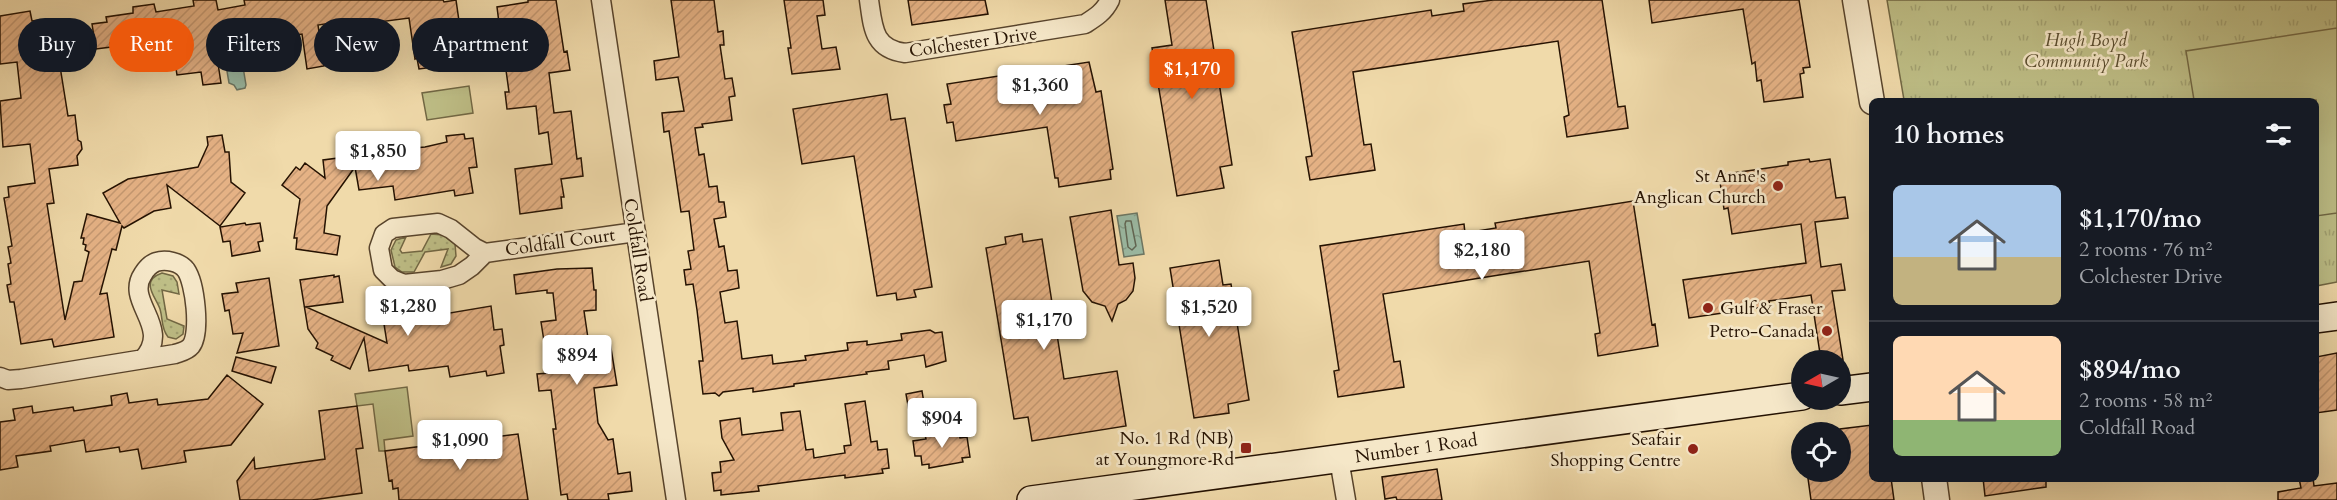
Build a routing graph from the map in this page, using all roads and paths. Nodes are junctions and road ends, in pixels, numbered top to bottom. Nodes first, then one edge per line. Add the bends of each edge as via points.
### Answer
1 (601, 0) edge
2 (869, 0) edge
3 (1855, 0) edge
4 (1108, 4) edge
5 (1871, 98) edge
6 (636, 232) junction
7 (485, 253) junction
8 (2337, 316) edge
9 (2319, 319) edge
10 (143, 359) junction
11 (0, 377) edge
12 (1869, 387) edge
13 (1851, 390) edge
14 (1791, 397) edge
15 (1339, 459) junction
16 (1935, 482) edge
17 (676, 500) edge
18 (1031, 500) edge
19 (1346, 500) edge
20 (1937, 500) edge

1 - 6 street, Coldfall Road
2 - 4 street, Colchester Drive via 876,37 892,51 905,53 1085,24
3 - 5 street
6 - 7 street, Coldfall Court
6 - 17 street, Coldfall Road
7 - 7 street, Coldfall Court via 459,275 404,284 383,270 379,248 384,234 393,228 438,223
8 - 9 main road
10 - 10 street via 181,352 195,338 197,325 190,278 173,262 156,262 139,280 138,292 151,324 153,341
10 - 11 street via 16,380
12 - 13 main road
14 - 15 main road, Number 1 Road
15 - 18 main road, Number 1 Road
15 - 19 street
16 - 20 street

